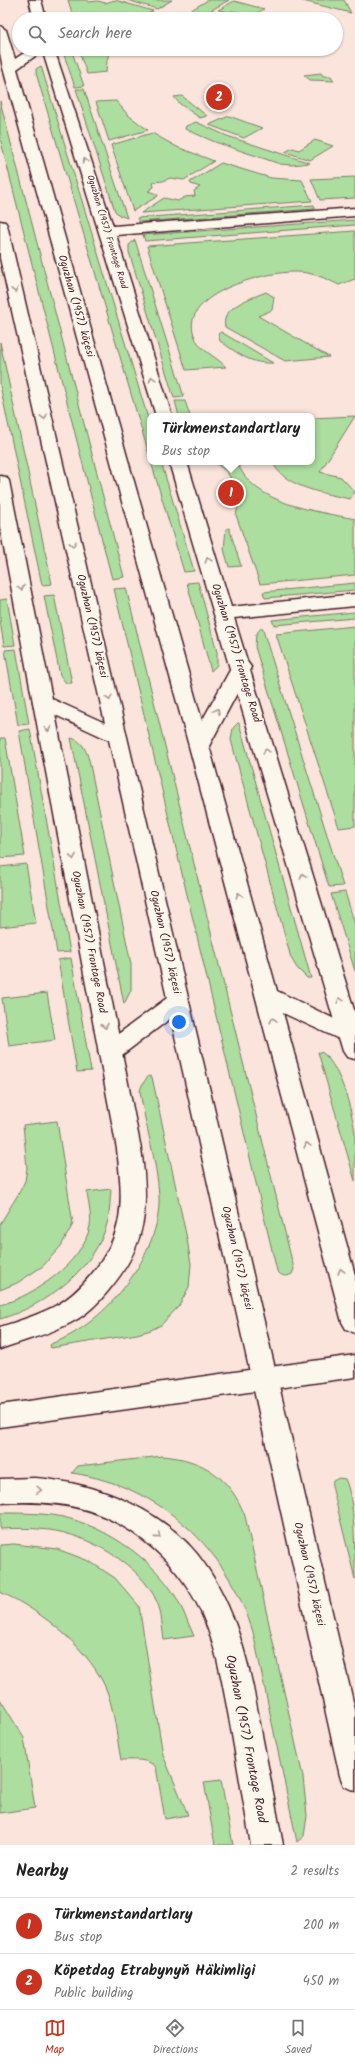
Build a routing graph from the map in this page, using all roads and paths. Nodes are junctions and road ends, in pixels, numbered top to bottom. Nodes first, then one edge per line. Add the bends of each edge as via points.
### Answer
1 (35, 0) edge
2 (38, 12) edge
3 (0, 30) edge
4 (28, 56) edge
5 (50, 56) edge
6 (10, 68) junction
7 (355, 212) edge
8 (0, 225) edge
9 (107, 231) junction
10 (163, 413) edge
11 (179, 465) edge
12 (0, 481) edge
13 (8, 557) edge
14 (355, 600) edge
15 (224, 613) junction
16 (241, 667) junction
17 (43, 702) junction
18 (117, 736) junction
19 (199, 746) junction
20 (267, 996) junction
21 (179, 1001) junction
22 (353, 1043) edge
23 (110, 1052) junction
24 (355, 1322) edge
25 (0, 1338) edge
26 (355, 1366) edge
27 (265, 1379) junction
28 (0, 1416) edge
29 (0, 1491) edge
30 (355, 1776) edge
31 (267, 1845) edge

1 - 2 main road
3 - 6 main road, Oguzhan (1957) köçesi
4 - 6 main road
9 -> 5 main road, Oguzhan (1957) Frontage Road
6 - 19 main road, Oguzhan (1957) köçesi
7 - 9 main road
8 -> 18 main road, Oguzhan (1957) köçesi
10 -> 9 main road, Oguzhan (1957) Frontage Road
15 -> 11 main road, Oguzhan (1957) Frontage Road
12 - 13 main road, Oguzhan (1957) Frontage Road
13 -> 17 main road, Oguzhan (1957) Frontage Road
14 - 15 main road
15 - 16 main road, Oguzhan (1957) Frontage Road
19 -> 16 main road
22 -> 16 main road, Oguzhan (1957) Frontage Road
17 - 18 main road
17 -> 23 main road, Oguzhan (1957) Frontage Road
18 - 21 main road, Oguzhan (1957) köçesi
20 -> 19 main road, Oguzhan (1957) köçesi
20 - 22 main road
24 -> 20 main road, Oguzhan (1957) köçesi
21 - 23 main road
21 - 27 main road, Oguzhan (1957) köçesi
23 - 25 main road, Oguzhan (1957) Frontage Road via 134,1186 133,1219 124,1248 112,1270 91,1293 62,1315
26 - 27 main road
27 - 28 main road
27 - 30 main road, Oguzhan (1957) köçesi
29 -> 31 main road, Oguzhan (1957) Frontage Road via 55,1491 93,1499 124,1513 149,1529 180,1555 204,1587 221,1621 238,1683

